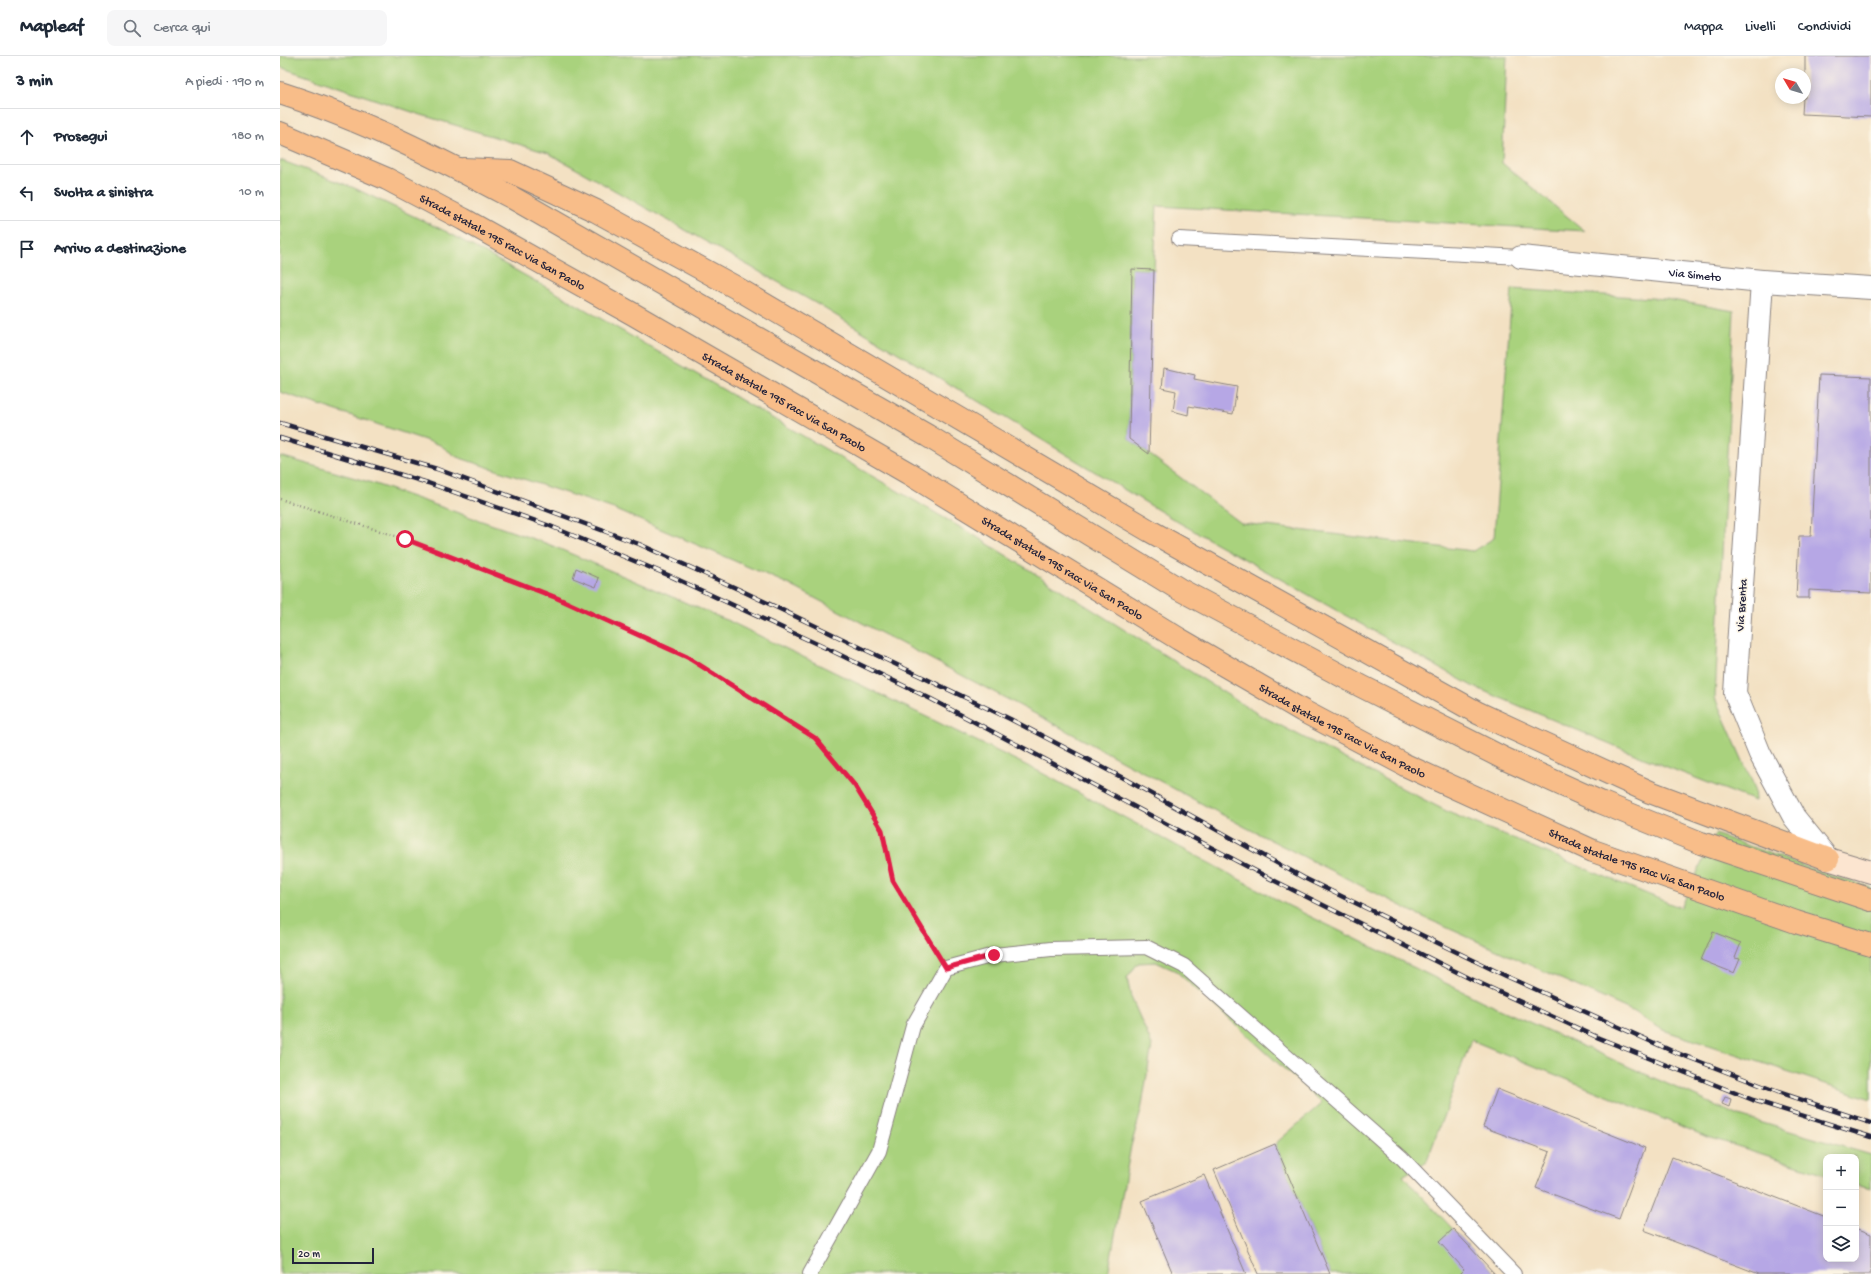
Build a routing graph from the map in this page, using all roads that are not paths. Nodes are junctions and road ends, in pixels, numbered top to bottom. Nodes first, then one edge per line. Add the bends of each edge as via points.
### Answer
1 (280, 93) edge
2 (280, 133) edge
3 (458, 169) junction
4 (1179, 239) dead end
5 (1521, 257) joint
6 (1762, 281) junction
7 (1871, 288) edge
8 (1828, 859) junction
9 (1871, 872) edge
10 (1871, 900) edge
11 (1871, 945) edge
12 (810, 1274) edge
13 (1514, 1274) edge

1 - 3 highway via 325,107
2 - 11 highway, Strada statale 195 racc Via San Paolo via 387,179 634,314 908,473 1179,640 1303,711 1405,765 1593,851 1796,922
3 - 8 highway via 510,171 596,211 735,286 1150,531 1478,713 1650,792
3 - 10 highway via 928,436 1179,589 1361,686 1505,759 1600,802 1702,843
4 - 5 lane
5 - 6 street, Via Simeto
6 - 7 street, Via Simeto
6 - 8 street, Via Brenta via 1735,693 1760,754 1794,817
8 - 9 street
12 - 13 lane via 879,1151 913,1026 946,968 994,955 1051,949 1146,947 1184,966 1402,1158

